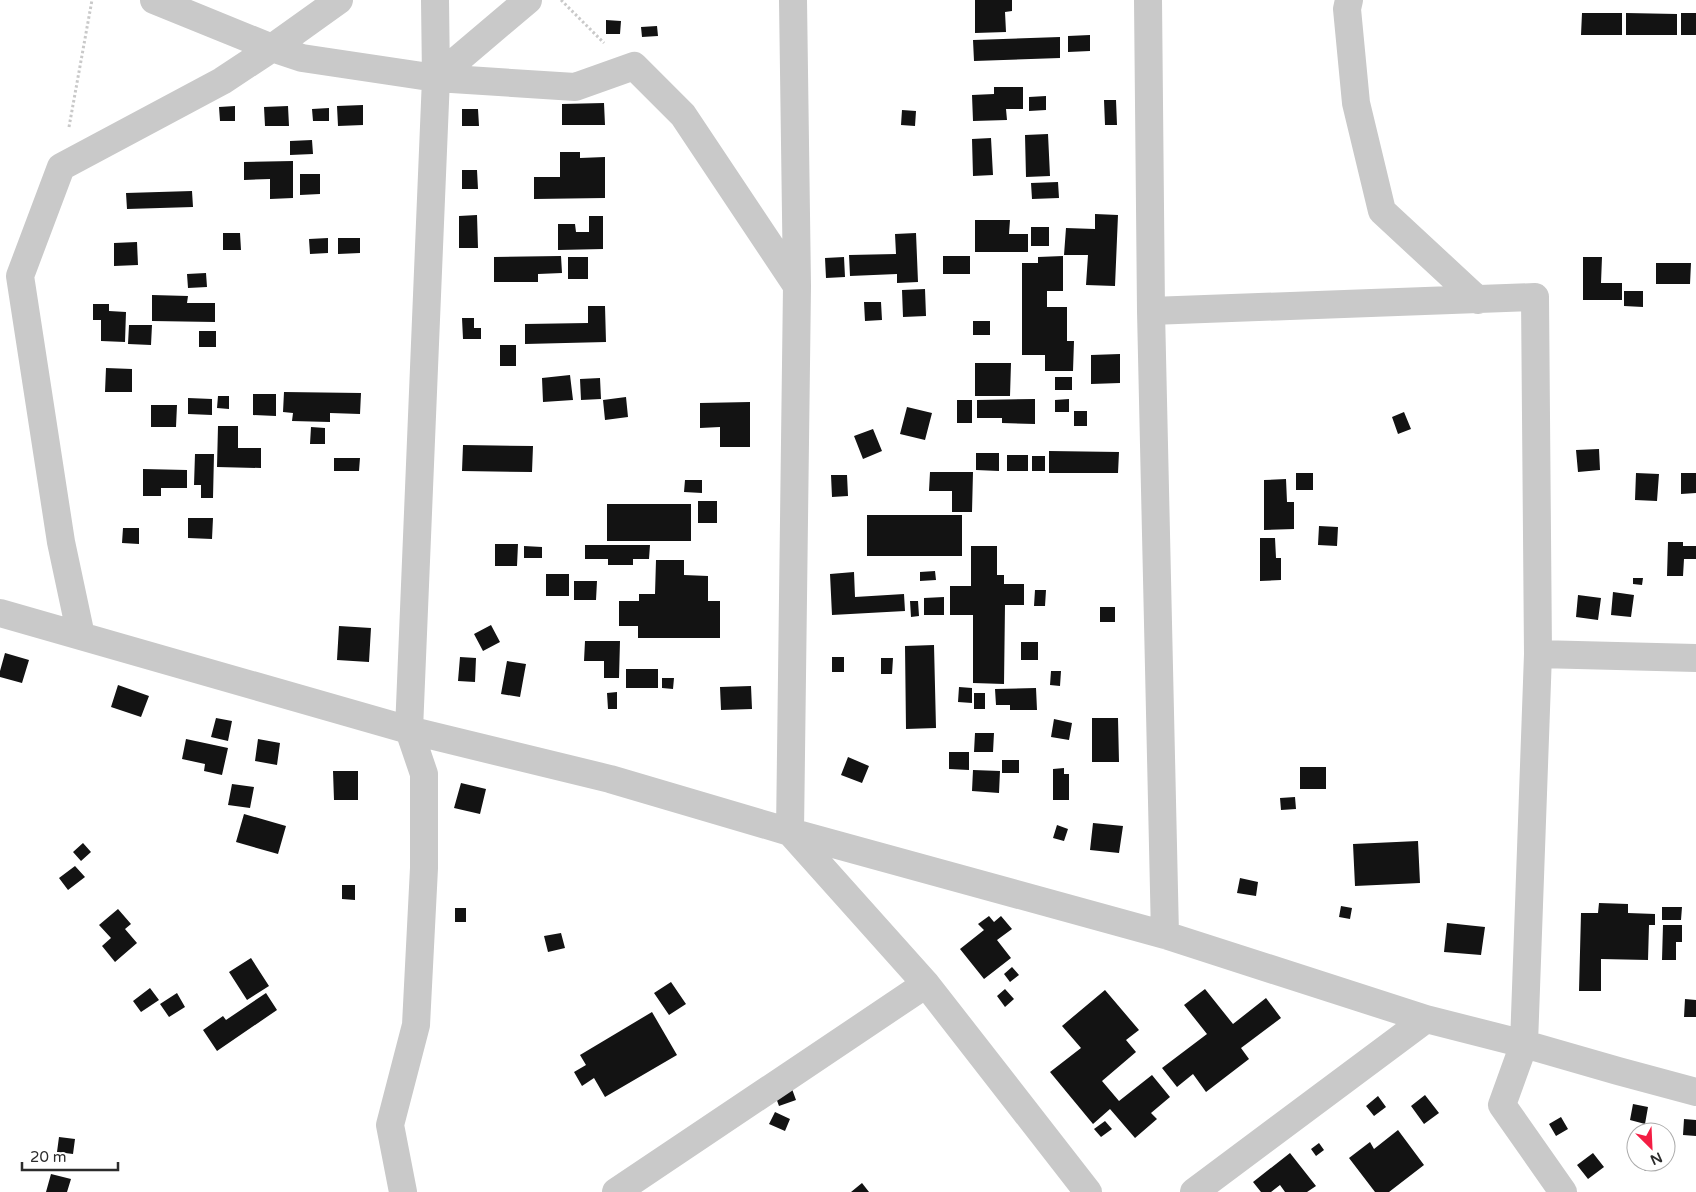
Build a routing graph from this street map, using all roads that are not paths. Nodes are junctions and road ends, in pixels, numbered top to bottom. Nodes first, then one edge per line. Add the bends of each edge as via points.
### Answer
1 (154, 0) edge
2 (339, 0) edge
3 (434, 0) edge
4 (528, 0) edge
5 (793, 0) edge
6 (1148, 0) edge
7 (1349, 0) edge
8 (272, 48) junction
9 (436, 78) junction
10 (797, 286) junction
11 (1478, 300) junction
12 (1152, 311) junction
13 (0, 613) edge
14 (81, 636) junction
15 (1538, 654) junction
16 (1696, 658) edge
17 (409, 730) junction
18 (790, 832) junction
19 (1165, 936) junction
20 (926, 984) junction
21 (1426, 1019) junction
22 (1524, 1044) junction
23 (1696, 1092) edge
24 (403, 1192) edge
25 (616, 1192) edge
26 (1088, 1192) edge
27 (1194, 1192) edge
28 (1564, 1192) edge

1 - 8 street
2 - 8 street
3 - 9 street
4 - 9 street
5 - 10 street
6 - 12 street
7 - 11 street via 1347,8 1356,103 1382,211
8 - 9 street via 302,58
8 - 14 street via 222,81 61,167 20,276 61,542
9 - 10 street via 575,87 634,66 682,115
9 - 17 street
10 - 18 street
11 - 12 street
11 - 15 street via 1535,297
12 - 19 street
13 - 14 street
14 - 17 street
15 - 16 street
15 - 22 street
17 - 18 street via 610,779
17 - 24 street via 424,774 424,868 416,1025 390,1125
18 - 19 street
18 - 20 street
19 - 21 street
20 - 25 street
20 - 26 street
21 - 22 street
21 - 27 street
22 - 23 street
22 - 28 street via 1502,1105

